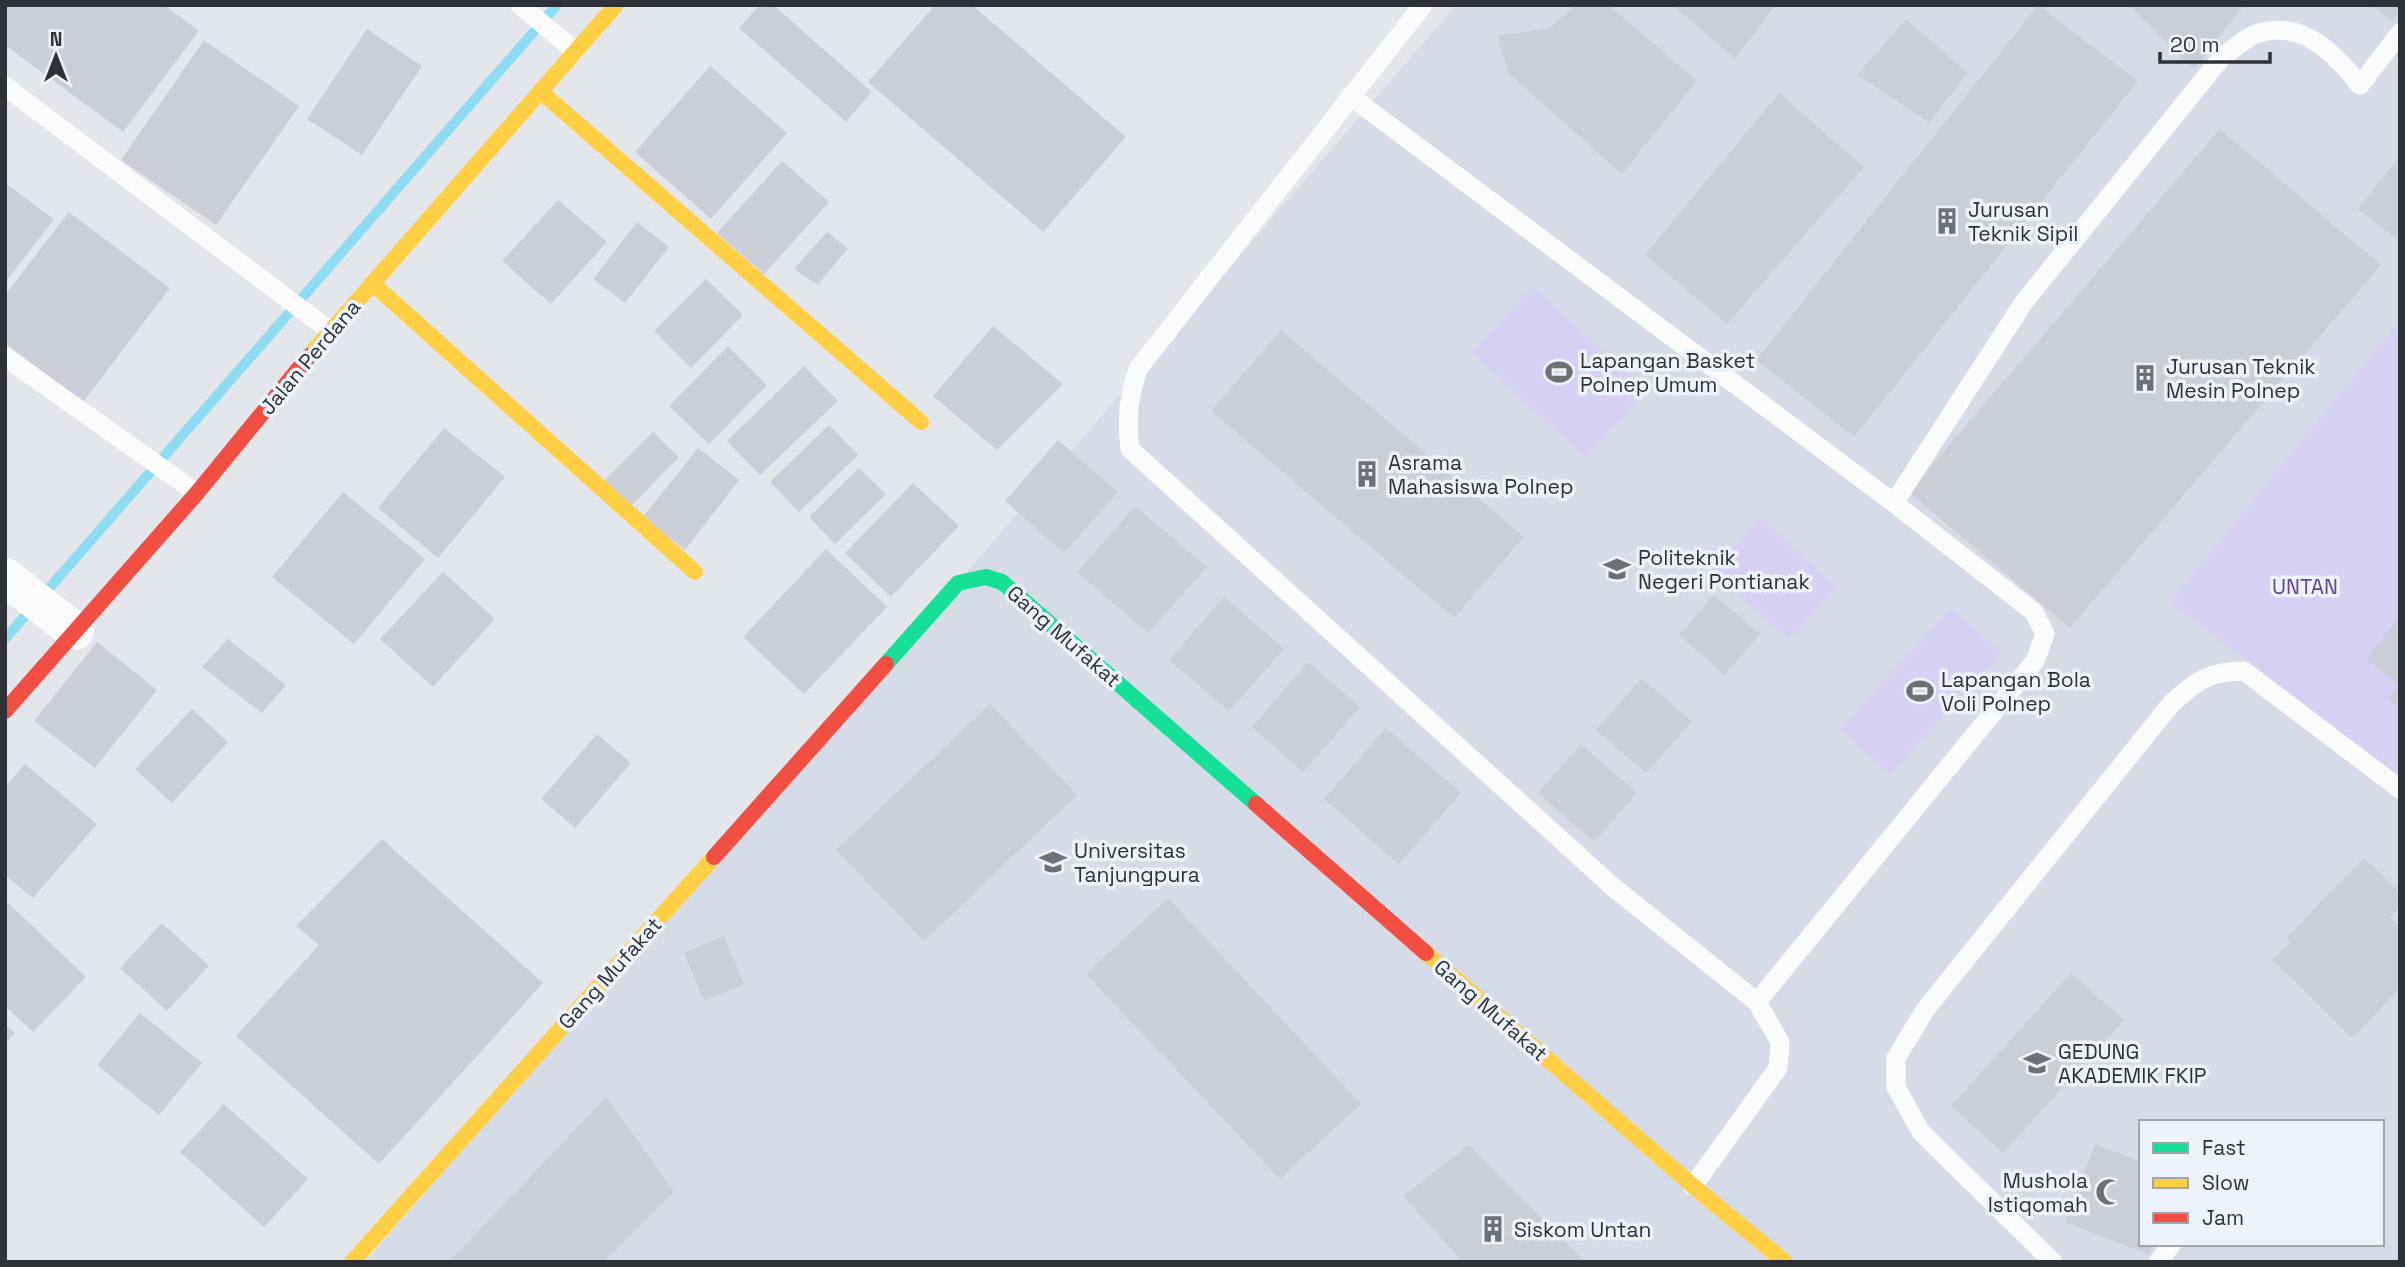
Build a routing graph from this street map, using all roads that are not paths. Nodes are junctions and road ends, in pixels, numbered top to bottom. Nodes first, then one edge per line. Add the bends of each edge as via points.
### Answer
1 (616, 5) edge
2 (1423, 5) edge
3 (523, 8) edge
4 (2400, 33) edge
5 (575, 51) junction
6 (5, 86) edge
7 (540, 91) junction
8 (1350, 96) junction
9 (372, 283) junction
10 (330, 331) junction
11 (5, 357) edge
12 (921, 422) dead end
13 (197, 493) junction
14 (1895, 503) junction
15 (695, 572) dead end
16 (39, 603) edge
17 (5, 711) edge
18 (2400, 789) edge
19 (1757, 1002) junction
20 (1693, 1186) junction
21 (2170, 1246) edge
22 (352, 1262) edge
23 (1785, 1262) edge
24 (2053, 1262) edge
25 (2158, 1262) edge

1 - 5 street, Jalan Perdana
2 - 8 lane
3 - 5 lane
4 - 14 lane via 2360,85 2340,60 2300,31 2259,33 2222,57 2024,302
5 - 7 street, Jalan Perdana
6 - 10 lane
7 - 9 street, Jalan Perdana
7 - 12 street
8 - 14 lane
8 - 19 lane via 1138,369 1126,424 1130,449 1613,887
9 - 10 street, Jalan Perdana
9 - 15 street
10 - 13 street, Jalan Perdana
11 - 13 lane
13 - 16 street, Jalan Perdana
14 - 19 lane via 2034,612 2045,634 2035,661
16 - 17 street, Jalan Perdana
18 - 24 lane via 2244,671 2221,671 2198,680 2171,704 1925,1010 1896,1058 1896,1087 1921,1132
19 - 20 lane via 1780,1042 1778,1068
20 - 22 street, Gang Mufakat via 1002,582 986,577 958,583
20 - 23 street, Gang Mufakat
21 - 25 lane

